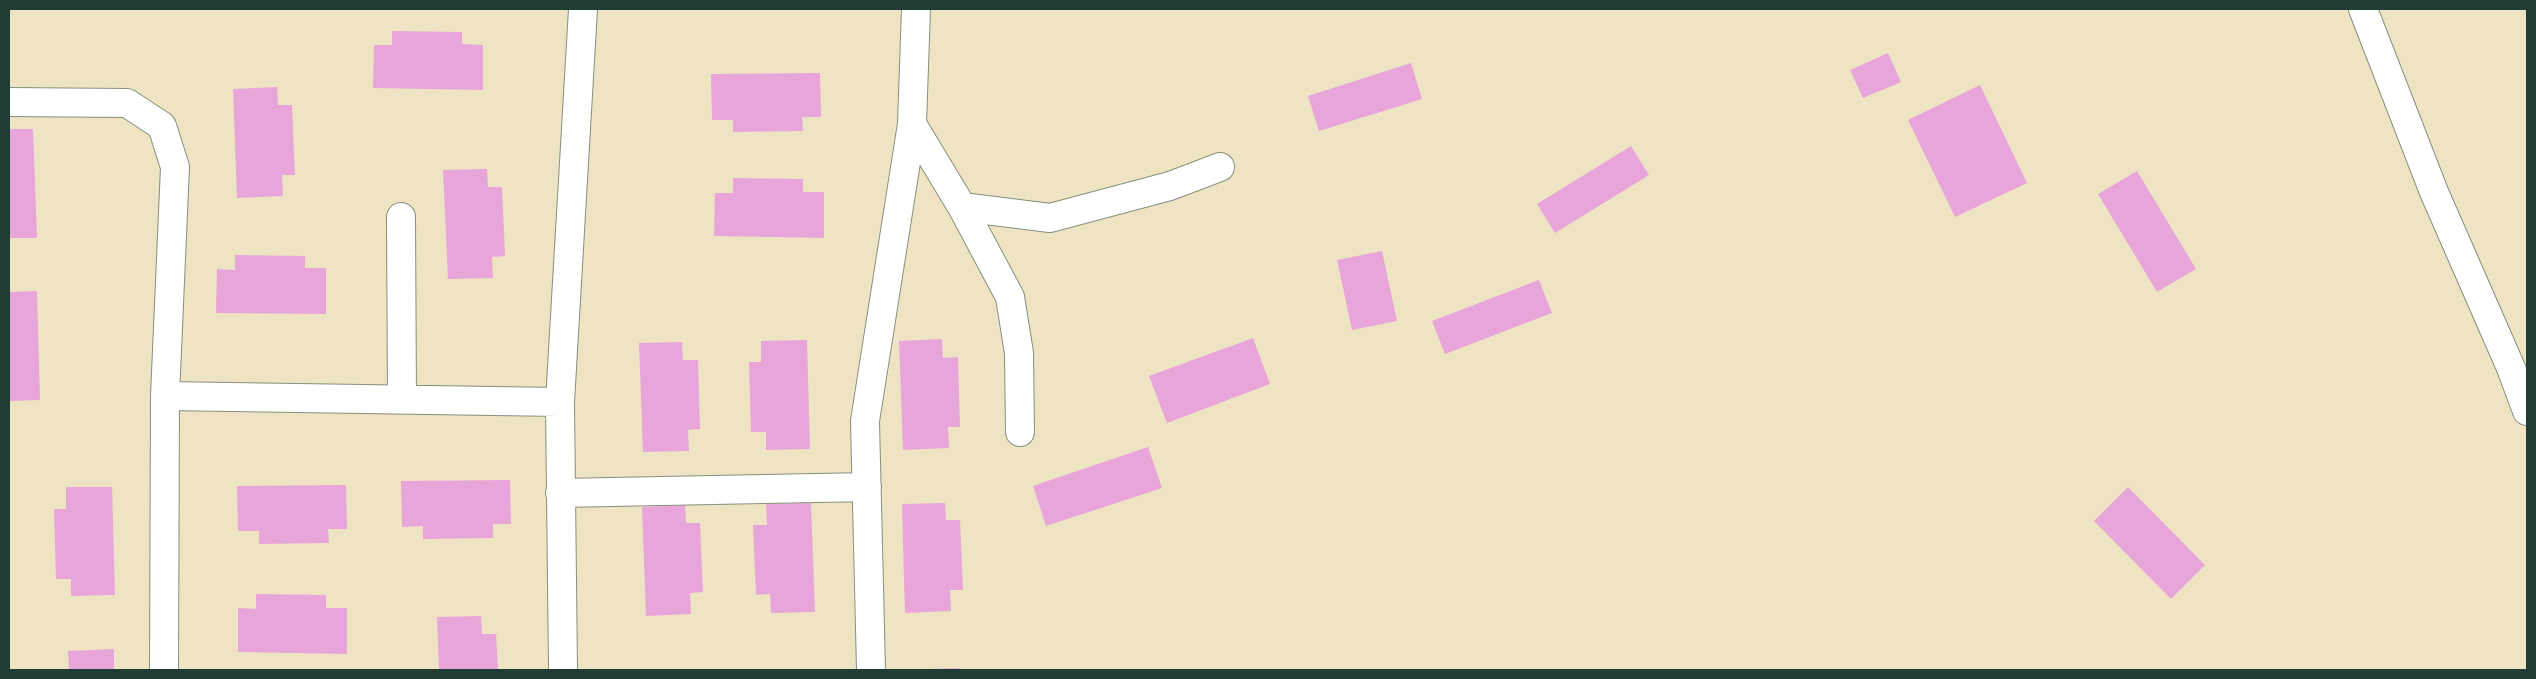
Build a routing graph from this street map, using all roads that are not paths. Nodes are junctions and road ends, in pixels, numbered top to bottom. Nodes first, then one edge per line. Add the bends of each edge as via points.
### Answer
1 (583, 9) edge
2 (916, 9) edge
3 (2363, 9) edge
4 (9, 102) edge
5 (912, 124) junction
6 (1220, 167) dead end
7 (962, 208) junction
8 (401, 217) dead end
9 (164, 396) junction
10 (402, 400) junction
11 (560, 402) junction
12 (2527, 411) edge
13 (1020, 432) dead end
14 (867, 487) junction
15 (560, 493) junction
16 (164, 670) edge
17 (563, 670) edge
18 (871, 670) edge

1 - 11 street
2 - 5 street
3 - 12 street via 2434,192
4 - 9 street via 127,103 162,126 175,167
5 - 7 street
5 - 14 street via 865,421
6 - 7 street via 1170,186 1050,218
7 - 13 street via 1010,297 1019,352
8 - 10 street
9 - 10 street
9 - 16 street
10 - 11 street
11 - 15 street
14 - 15 street
14 - 18 street
15 - 17 street

